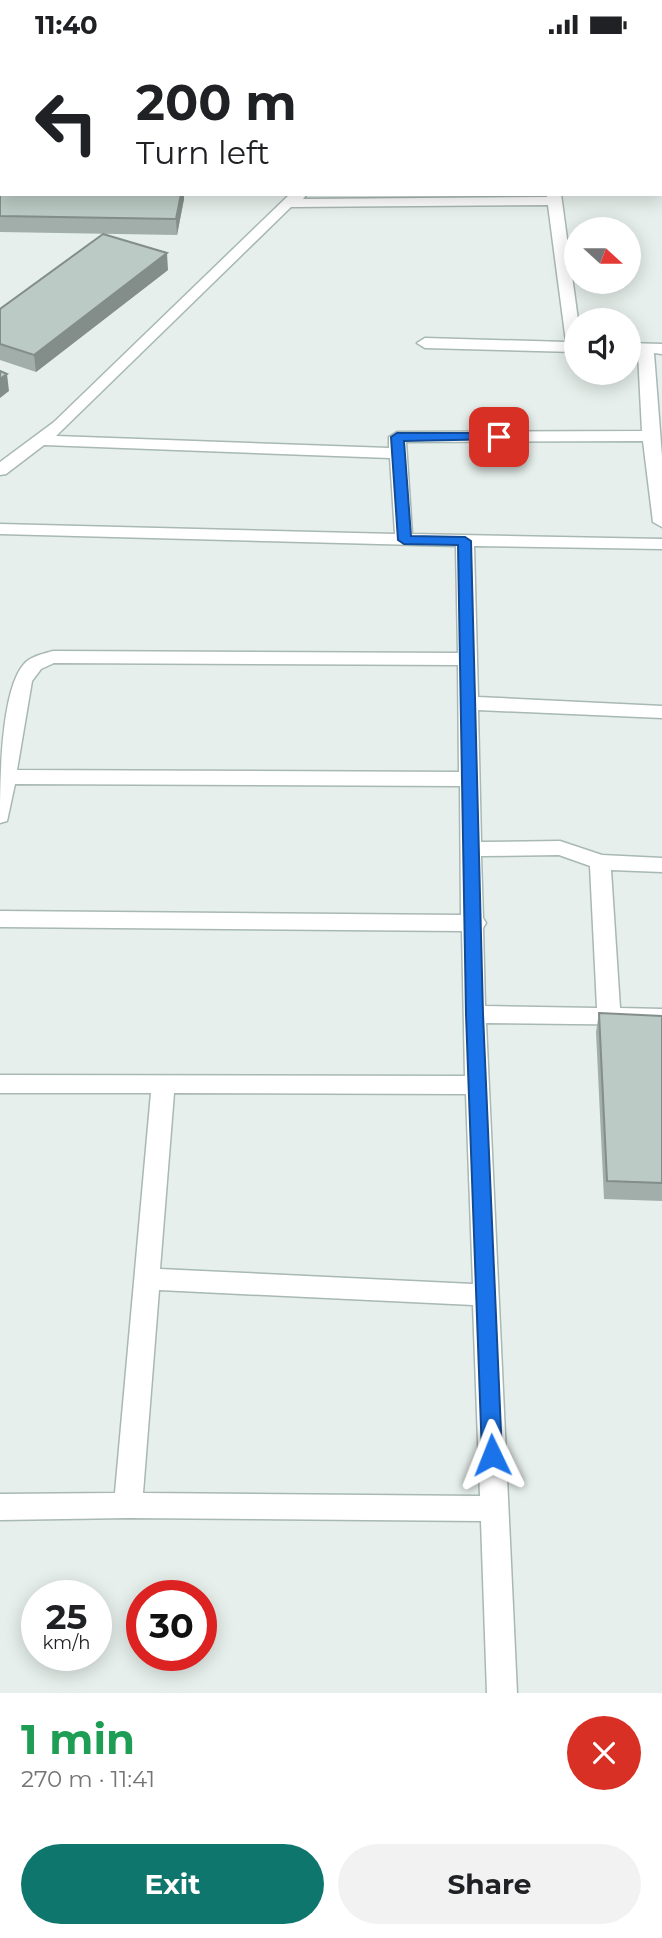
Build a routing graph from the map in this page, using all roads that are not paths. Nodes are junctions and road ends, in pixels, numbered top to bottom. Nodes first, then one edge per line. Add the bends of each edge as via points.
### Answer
1 (554, 198) edge
2 (294, 199) edge
3 (570, 308) edge
4 (425, 342) dead end
5 (564, 347) edge
6 (654, 349) edge
7 (652, 436) junction
8 (40, 440) junction
9 (398, 453) junction
10 (0, 470) edge
11 (662, 522) edge
12 (0, 529) edge
13 (404, 540) junction
14 (465, 541) junction
15 (662, 544) edge
16 (467, 659) junction
17 (468, 703) junction
18 (662, 712) edge
19 (3, 777) edge
20 (469, 779) junction
21 (0, 816) edge
22 (472, 849) junction
23 (600, 862) junction
24 (662, 865) edge
25 (0, 919) edge
26 (475, 923) junction
27 (474, 1014) junction
28 (609, 1016) junction
29 (662, 1017) edge
30 (0, 1084) edge
31 (163, 1084) junction
32 (477, 1085) junction
33 (146, 1279) junction
34 (486, 1295) junction
35 (128, 1505) junction
36 (0, 1507) edge
37 (494, 1509) junction
38 (502, 1693) edge

1 - 2 street
1 - 3 street
2 - 8 street
4 - 5 street
6 - 7 street
7 - 9 street via 397,437
7 - 11 street
8 - 9 street
8 - 10 street
9 - 13 street
12 - 13 street
13 - 14 street
14 - 15 street
14 - 16 street
16 - 17 street
16 - 19 street via 53,657 37,661 22,681
17 - 18 street
17 - 20 street
19 - 20 street
19 - 21 street
20 - 22 street
22 - 23 street via 560,848
22 - 26 street
23 - 24 street
23 - 28 street
25 - 26 street
26 - 27 street
27 - 28 street
27 - 32 street
28 - 29 street
30 - 31 street
31 - 32 street
31 - 33 street
32 - 34 street
33 - 34 street
33 - 35 street
34 - 37 street
35 - 36 street
35 - 37 street
37 - 38 street

